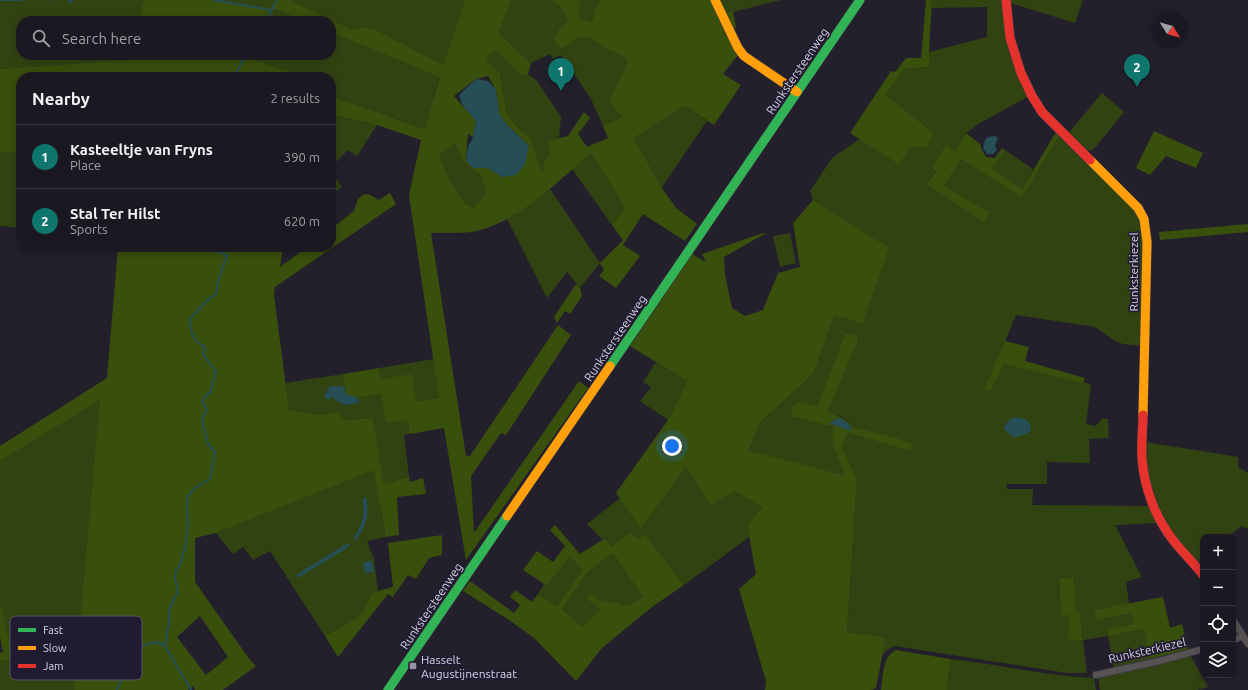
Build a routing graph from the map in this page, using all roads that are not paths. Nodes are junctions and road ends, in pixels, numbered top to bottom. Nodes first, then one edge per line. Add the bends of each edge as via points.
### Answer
1 (715, 0) edge
2 (860, 0) edge
3 (1006, 0) edge
4 (798, 92) junction
5 (1200, 570) edge
6 (1236, 625) edge
7 (1243, 636) junction
8 (1236, 639) edge
9 (1248, 644) edge
10 (1200, 650) edge
11 (1096, 674) dead end
12 (388, 690) edge

1 - 4 street via 744,56
2 - 4 street, Runkstersteenweg
3 - 5 street, Runksterkiezel via 1010,38 1021,73 1042,112 1138,208 1144,219 1147,242 1143,466 1148,490 1161,523
4 - 12 street, Runkstersteenweg
6 - 7 street
7 - 8 street
7 - 9 street
10 - 11 street, Runksterkiezel

